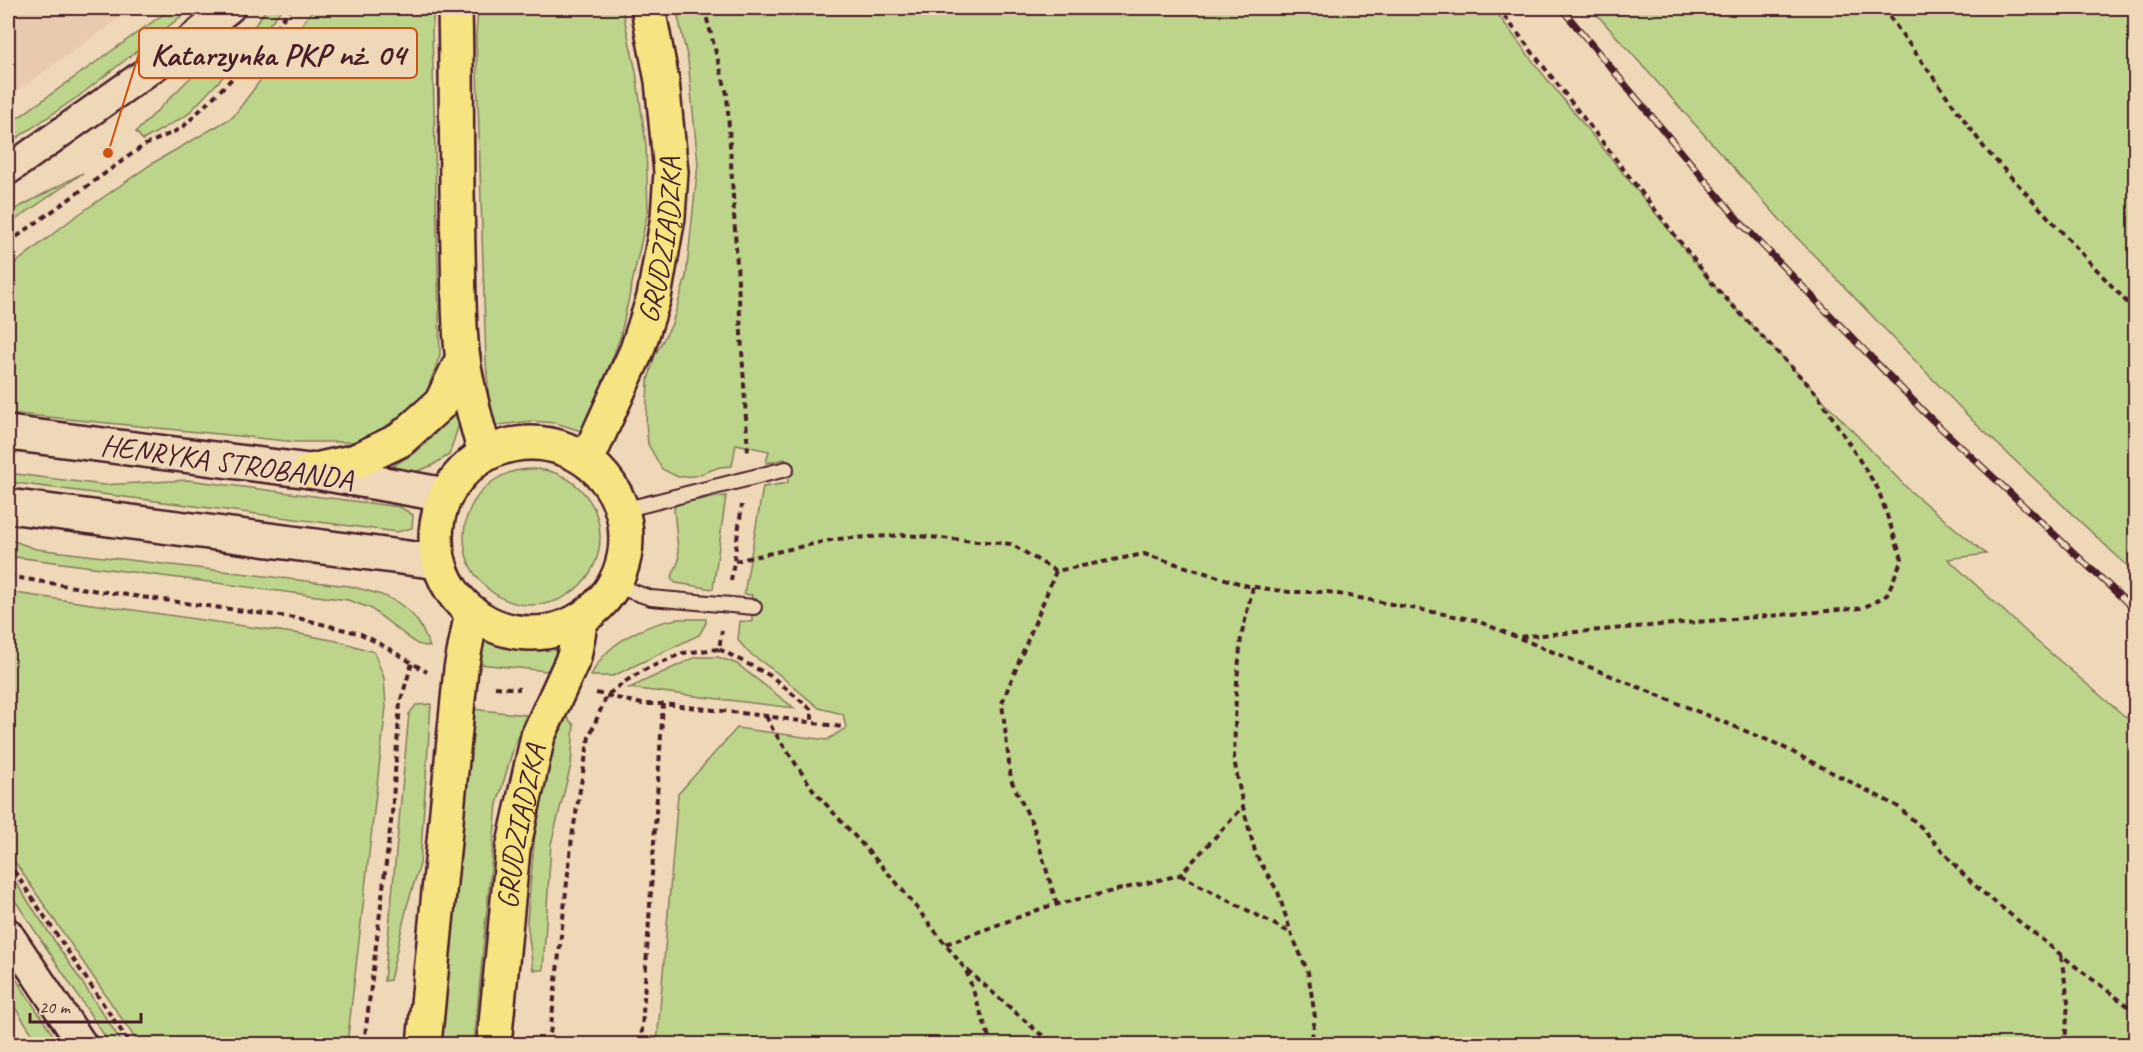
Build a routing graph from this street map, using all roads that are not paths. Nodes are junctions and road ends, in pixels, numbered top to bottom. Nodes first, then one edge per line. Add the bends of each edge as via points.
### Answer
1 (230, 8) edge
2 (455, 8) edge
3 (648, 8) edge
4 (8, 170) edge
5 (463, 358) junction
6 (8, 433) edge
7 (485, 453) junction
8 (587, 460) junction
9 (786, 469) dead end
10 (310, 471) junction
11 (446, 495) junction
12 (8, 506) edge
13 (623, 510) junction
14 (439, 562) junction
15 (613, 585) junction
16 (754, 607) dead end
17 (472, 612) junction
18 (581, 619) junction
19 (8, 933) edge
20 (82, 1044) edge
21 (424, 1044) edge
22 (494, 1044) edge

1 - 4 street via 175,52
2 - 5 main road via 455,183
3 - 8 main road, GRUDZIĄDZKA via 662,81 671,172 668,217 654,297 638,350
5 - 7 main road
5 - 10 main road via 441,403 400,440 356,461
6 - 10 street, HENRYKA STROBANDA
7 - 8 main road via 515,444 540,443 564,448
7 - 11 main road
8 - 13 main road via 609,482
9 - 13 lane
10 - 11 street, HENRYKA STROBANDA
11 - 14 main road via 436,537
12 - 14 street
13 - 15 main road via 627,541
14 - 17 main road via 458,598
15 - 16 lane via 651,598
15 - 18 main road via 605,599
17 - 18 main road via 497,626 524,632 552,631
17 - 21 main road via 460,682
18 - 22 main road, GRUDZIĄDZKA via 574,657 538,736 513,849
19 - 20 street

